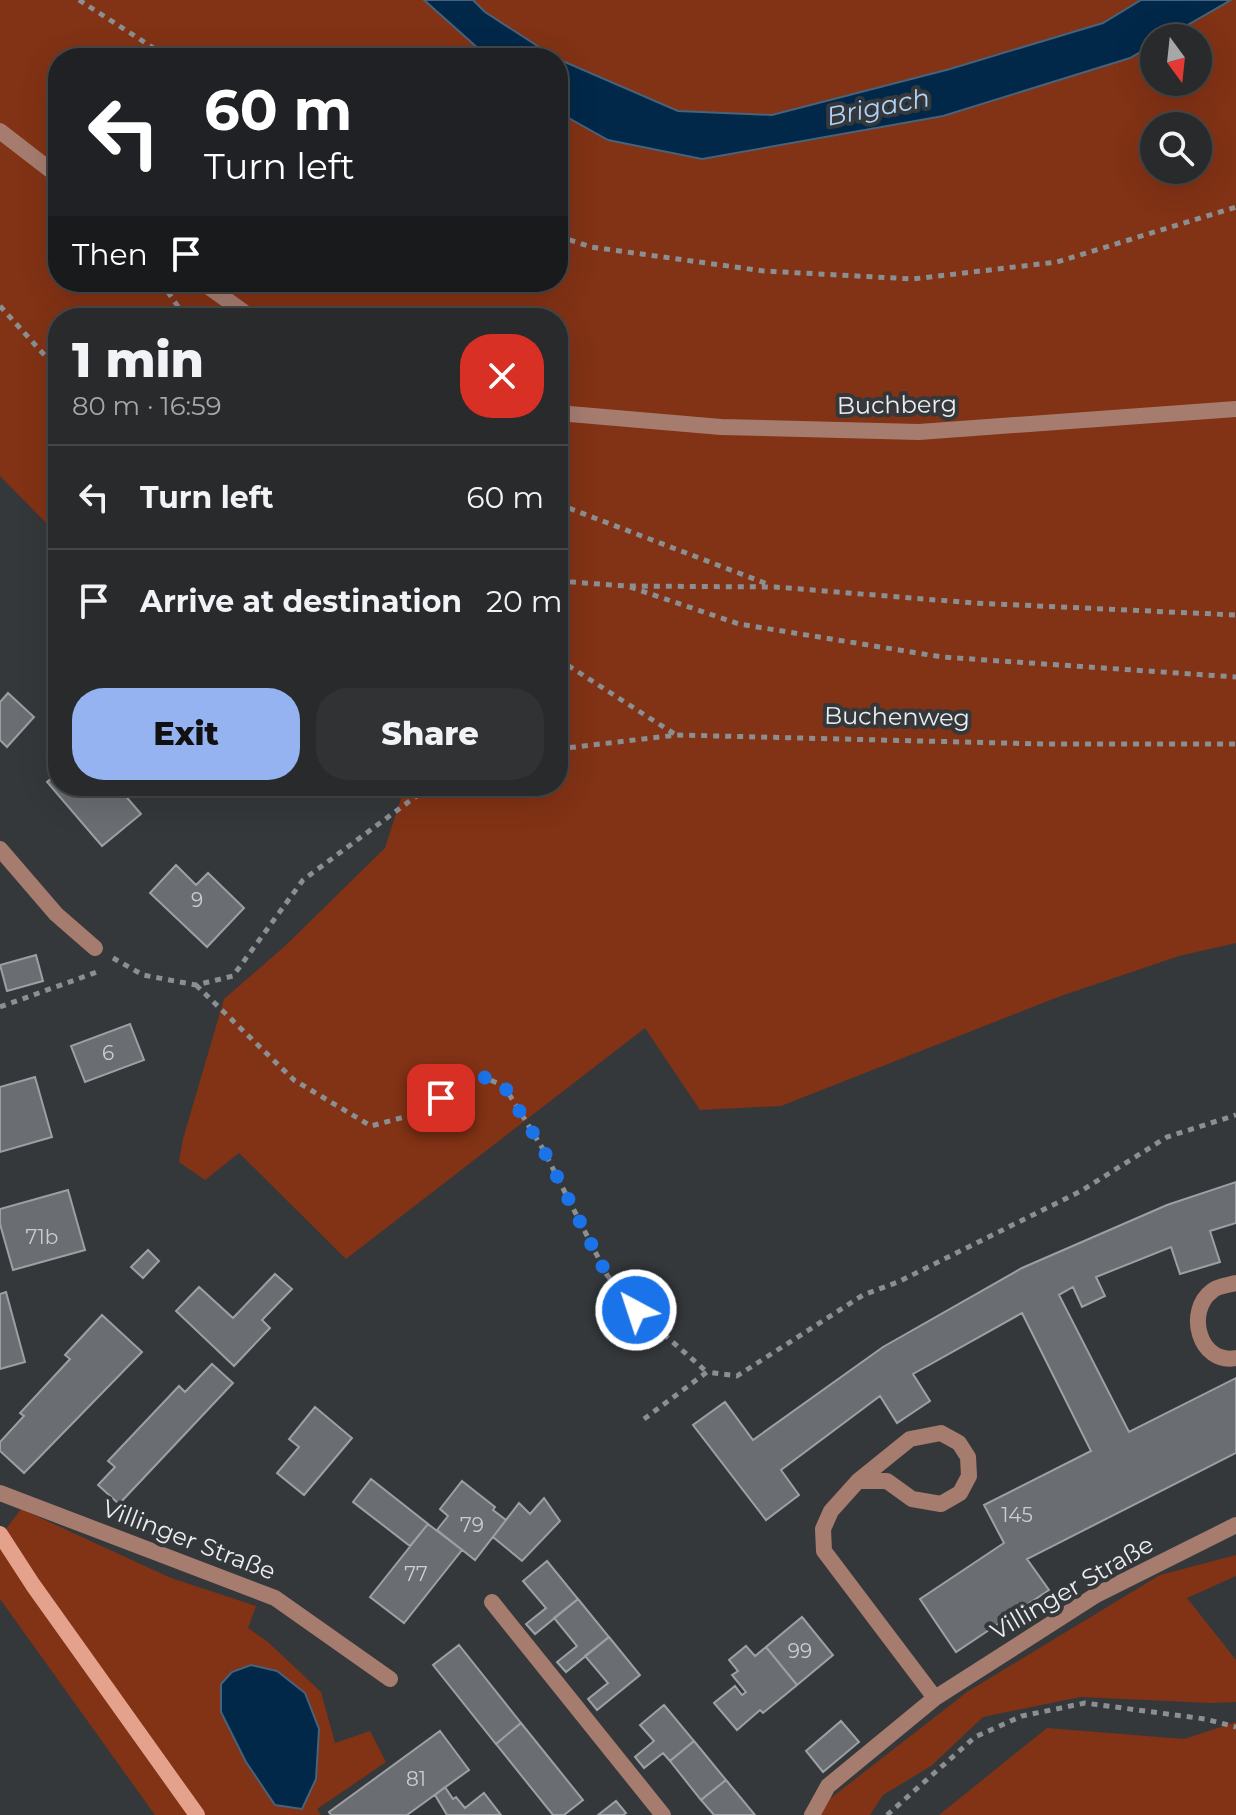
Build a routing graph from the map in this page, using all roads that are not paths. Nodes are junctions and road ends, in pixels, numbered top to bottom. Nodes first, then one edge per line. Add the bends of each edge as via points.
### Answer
1 (0, 131) edge
2 (48, 168) edge
3 (216, 292) edge
4 (238, 308) edge
5 (1236, 409) edge
6 (568, 414) edge
7 (0, 849) edge
8 (95, 948) road end
9 (1236, 1283) edge
10 (1236, 1358) edge
11 (858, 1481) junction
12 (0, 1493) edge
13 (1236, 1525) edge
14 (0, 1534) edge
15 (492, 1602) dead end
16 (390, 1679) dead end
17 (935, 1698) junction
18 (197, 1815) edge
19 (663, 1815) edge
20 (812, 1815) edge

1 - 2 street
3 - 4 street
5 - 6 street, Buchberg via 919,432 721,427
7 - 8 street via 56,914
9 - 10 street via 1213,1290 1196,1321 1211,1351
11 - 11 street via 910,1439 941,1433 959,1443 968,1457 969,1476 960,1493 941,1504 912,1499 887,1481
11 - 17 street via 831,1511 823,1529 824,1551
12 - 16 street, Villinger Straße via 275,1598
13 - 17 street, Villinger Straße via 1096,1595
14 - 18 main road
15 - 19 street
17 - 20 street, Villinger Straße via 828,1786

